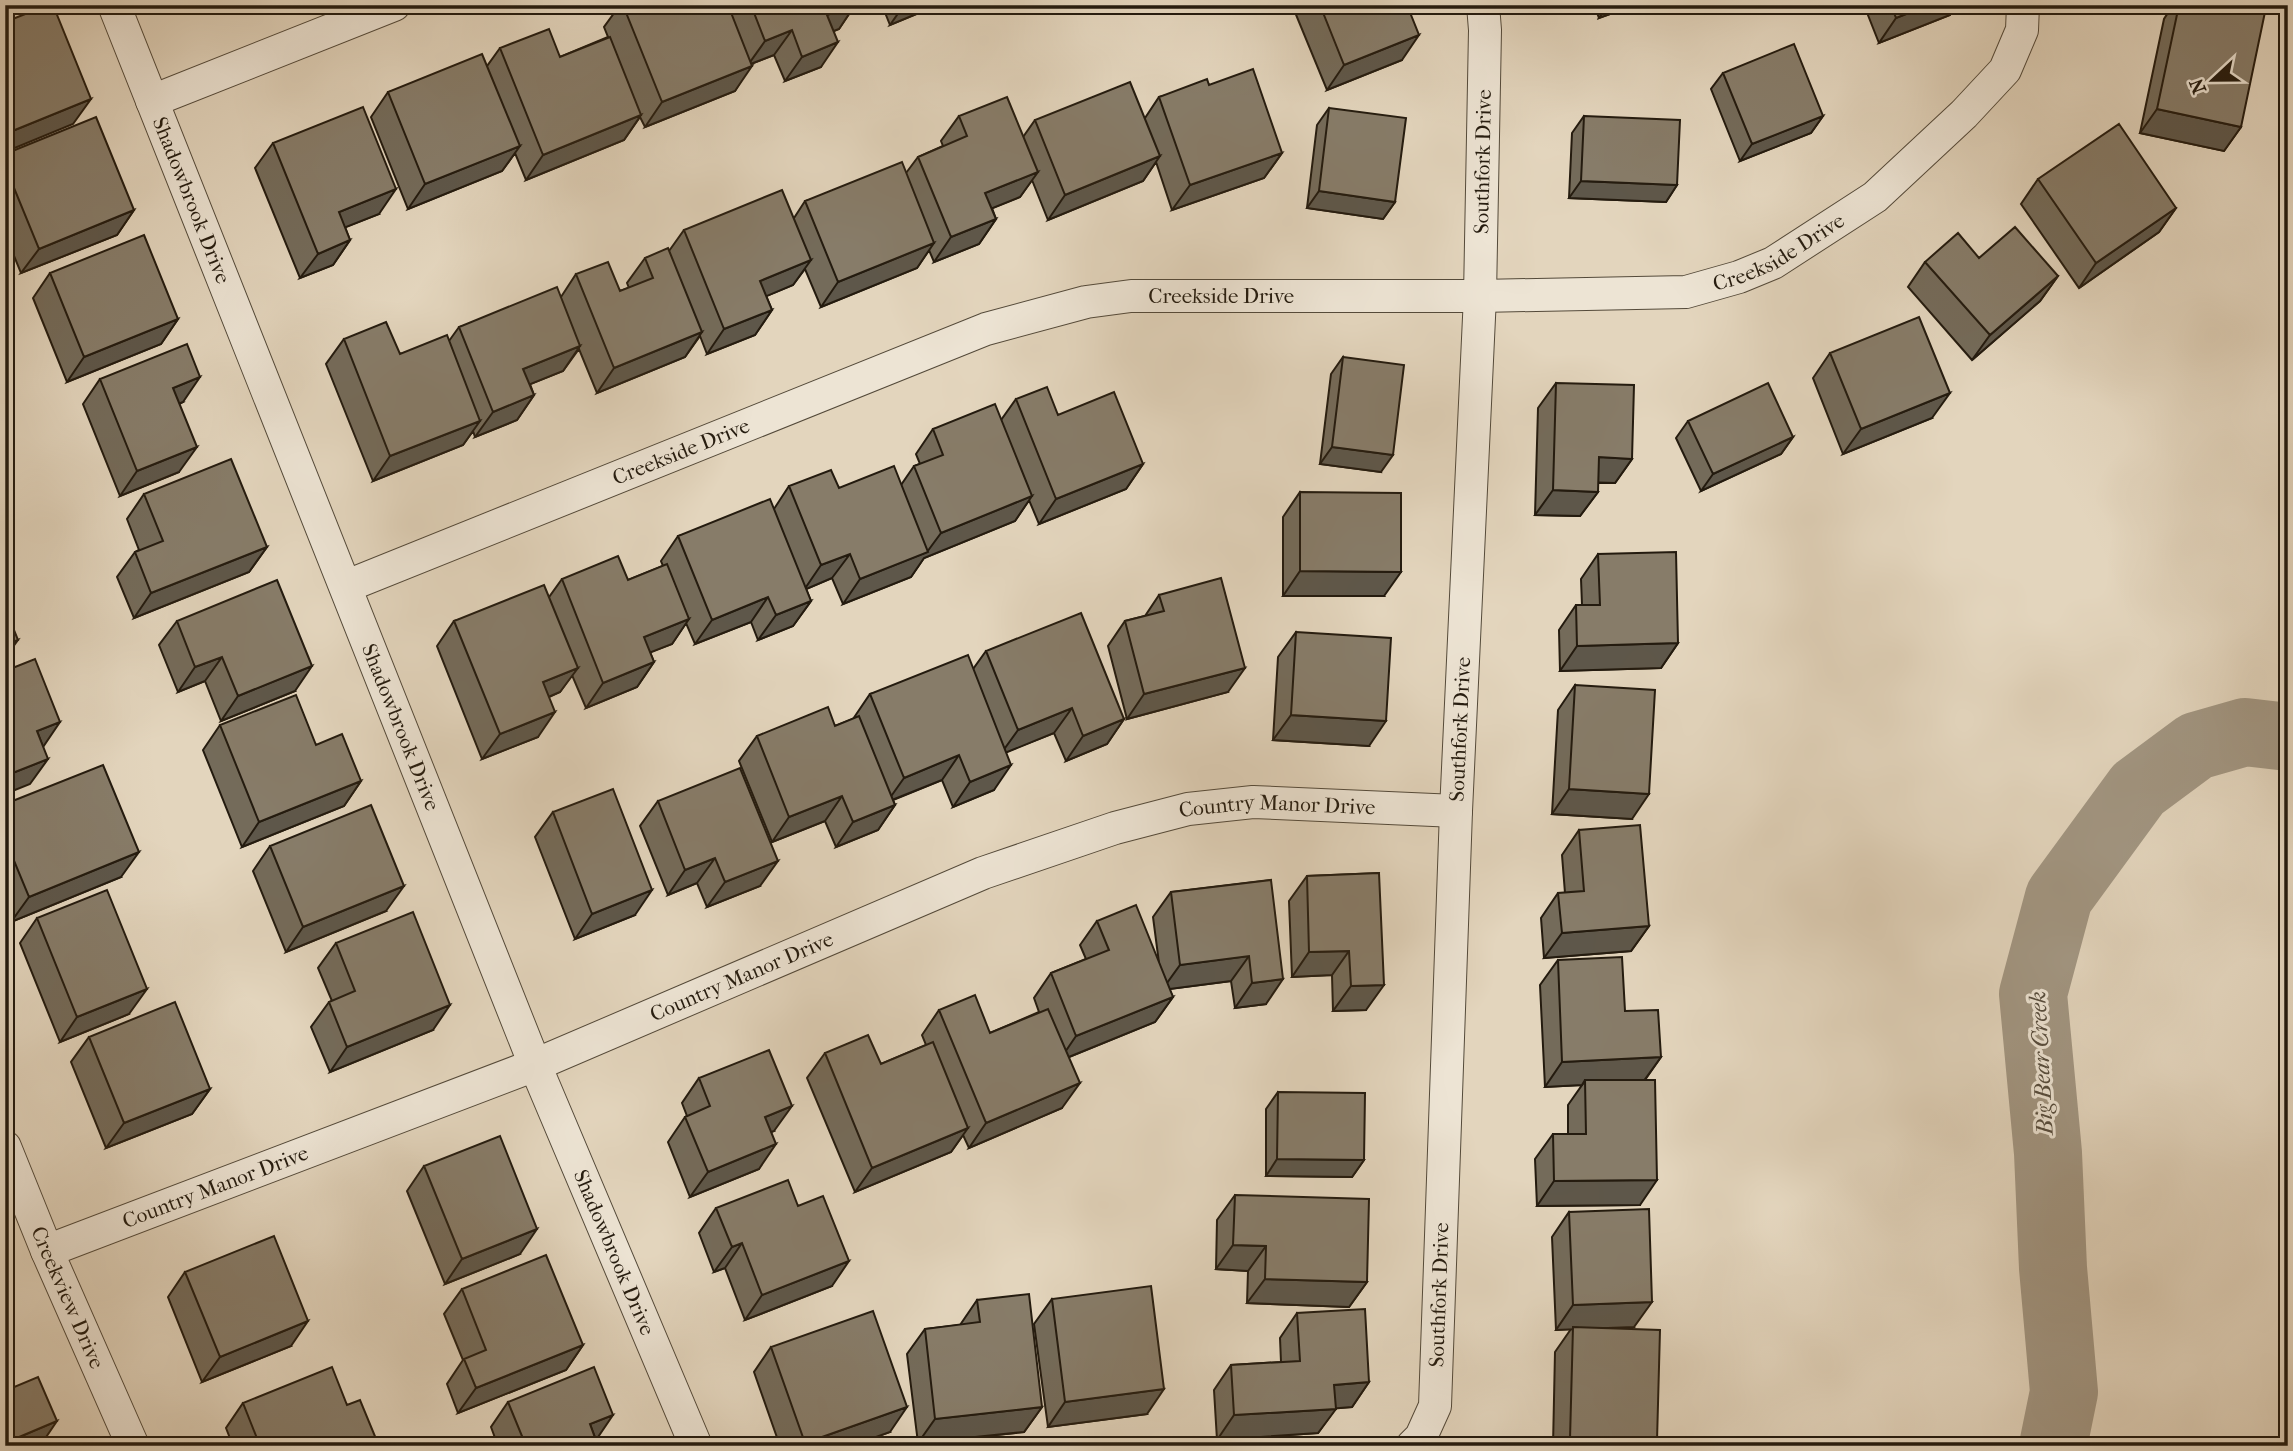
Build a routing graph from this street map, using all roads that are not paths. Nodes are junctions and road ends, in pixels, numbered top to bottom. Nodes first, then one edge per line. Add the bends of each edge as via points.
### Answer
1 (114, 5) edge
2 (394, 5) edge
3 (1483, 5) edge
4 (2024, 5) edge
5 (152, 101) junction
6 (1480, 296) junction
7 (347, 586) junction
8 (1456, 811) junction
9 (535, 1065) junction
10 (5, 1147) edge
11 (47, 1251) junction
12 (132, 1446) edge
13 (696, 1446) edge
14 (1412, 1446) edge

1 - 5 street, Shadowbrook Drive
2 - 5 street
3 - 6 street, Southfork Drive
4 - 6 street, Creekside Drive via 2022,30 2004,70 1964,114 1875,197 1773,263 1686,292
5 - 7 street, Shadowbrook Drive
6 - 7 street, Creekside Drive via 1131,296 1086,302 986,329
6 - 8 street, Southfork Drive
7 - 9 street, Shadowbrook Drive
8 - 9 street, Country Manor Drive via 1253,802 1188,810 1115,828 983,873
8 - 14 street, Southfork Drive via 1435,1406
9 - 11 street, Country Manor Drive
9 - 13 street, Shadowbrook Drive
10 - 11 street, Creekview Drive
11 - 12 street, Creekview Drive

